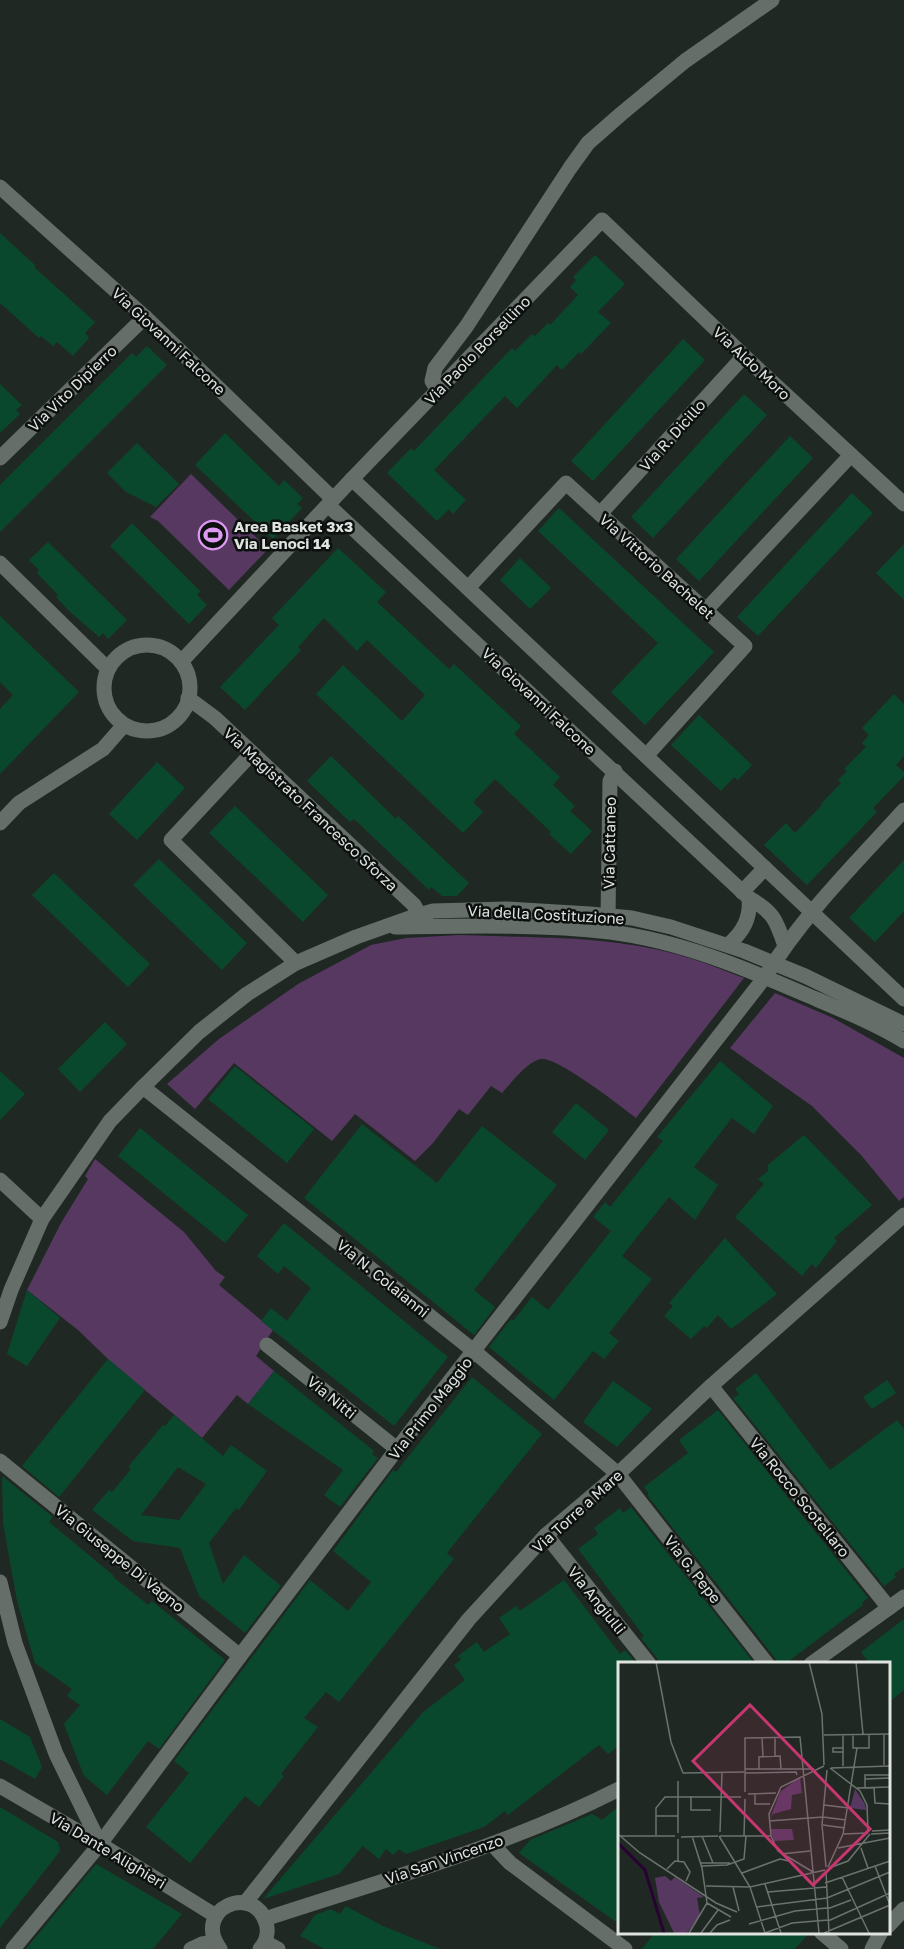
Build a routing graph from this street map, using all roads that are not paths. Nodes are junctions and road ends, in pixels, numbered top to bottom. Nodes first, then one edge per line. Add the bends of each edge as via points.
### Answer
1 (772, 0) edge
2 (0, 186) edge
3 (602, 220) joint
4 (145, 317) junction
5 (744, 356) junction
6 (438, 390) junction
7 (851, 455) junction
8 (0, 459) edge
9 (352, 479) junction
10 (331, 502) junction
11 (904, 504) edge
12 (600, 514) junction
13 (0, 563) edge
14 (468, 588) junction
15 (706, 610) junction
16 (180, 662) junction
17 (108, 669) junction
18 (188, 698) junction
19 (124, 725) junction
20 (252, 753) junction
21 (646, 756) junction
22 (615, 771) junction
23 (904, 810) edge
24 (0, 823) edge
25 (765, 868) junction
26 (746, 895) junction
27 (812, 912) junction
28 (608, 916) junction
29 (423, 921) junction
30 (728, 945) junction
31 (784, 946) junction
32 (296, 963) junction
33 (774, 963) junction
34 (765, 977) junction
35 (904, 999) edge
36 (904, 1024) edge
37 (904, 1041) edge
38 (143, 1087) junction
39 (0, 1180) edge
40 (904, 1215) edge
41 (42, 1219) junction
42 (0, 1322) edge
43 (267, 1345) dead end
44 (475, 1352) junction
45 (711, 1386) junction
46 (398, 1449) junction
47 (0, 1461) edge
48 (618, 1474) junction
49 (546, 1535) junction
50 (0, 1582) edge
51 (904, 1597) edge
52 (889, 1608) junction
53 (240, 1656) junction
54 (647, 1662) edge
55 (765, 1662) edge
56 (814, 1662) edge
57 (0, 1786) edge
58 (618, 1790) edge
59 (100, 1844) junction
60 (492, 1844) junction
61 (245, 1903) junction
62 (904, 1909) edge
63 (216, 1916) junction
64 (265, 1919) junction
65 (889, 1925) edge
66 (880, 1934) edge
67 (822, 1940) edge
68 (217, 1946) edge
69 (267, 1946) edge
70 (13, 1949) edge
71 (191, 1949) edge
72 (625, 1949) edge
73 (841, 1949) edge
74 (873, 1949) edge
75 (889, 1949) edge

1 - 6 street via 685,61 588,143 435,368 432,381
2 - 4 street, Via Giovanni Falcone
3 - 5 street, Via Aldo Moro
3 - 6 street, Via Paolo Borsellino
4 - 8 street, Via Vito Dipierro
4 - 10 street, Via Giovanni Falcone
5 - 7 street, Via Aldo Moro
5 - 12 street, Via R. Dicillo
6 - 9 street, Via Paolo Borsellino
7 - 11 street, Via Aldo Moro
7 - 15 street
9 - 10 street, Via Paolo Borsellino
9 - 14 street
10 - 16 street, Via Paolo Borsellino
10 - 22 street, Via Giovanni Falcone
12 - 14 street, Via Vittorio Bachelet via 566,483
12 - 15 street, Via Vittorio Bachelet
13 - 17 street
14 - 21 street
15 - 21 street, Via Vittorio Bachelet via 745,646
16 - 17 street via 164,649 142,645 128,649
16 - 18 street via 187,673
17 - 19 street via 104,681 107,706
18 - 19 street via 183,711 163,728 136,730
18 - 20 street, Via Magistrato Francesco Sforza
19 - 24 street via 103,749 19,803
20 - 29 street, Via Magistrato Francesco Sforza via 414,905
20 - 32 street via 171,840
21 - 25 street
22 - 26 street, Via Giovanni Falcone
22 - 28 street, Via Cattaneo via 610,781
23 - 27 street, Via Primo Maggio
25 - 26 street
25 - 27 street
26 - 30 street via 750,910 747,921
26 - 31 street, Via Giovanni Falcone via 772,914
27 - 31 street, Via Primo Maggio
27 - 35 street
28 - 29 street, Via della Costituzione via 506,909 433,911
28 - 30 street, Via della Costituzione via 671,927
29 - 32 street, Via della Costituzione via 386,927
29 - 34 street, Via della Costituzione via 610,932 664,942
30 - 33 street, Via della Costituzione
31 - 33 street, Via Primo Maggio
32 - 38 street, Via della Costituzione via 247,994 199,1032
33 - 34 street, Via Primo Maggio
33 - 36 street, Via della Costituzione
34 - 37 street, Via della Costituzione
34 - 44 street, Via Primo Maggio
38 - 41 street, Via della Costituzione via 110,1121
38 - 44 street, Via N. Colaianni
39 - 41 street
40 - 45 street, Via Torre a Mare
41 - 42 street, Via della Costituzione
43 - 46 street, Via Nitti
44 - 46 street, Via Primo Maggio
44 - 48 street, Via N. Colaianni
45 - 48 street, Via Torre a Mare
45 - 52 street, Via Rocco Scotellaro
46 - 53 street, Via Primo Maggio
47 - 53 street, Via Giuseppe Di Vagno
48 - 49 street, Via Torre a Mare
48 - 55 street, Via G. Pepe
49 - 54 street, Via Angiulli
49 - 61 street, Via Torre a Mare via 469,1619
50 - 59 street via 15,1643 56,1754
51 - 52 street
52 - 56 street
53 - 59 street, Via Primo Maggio
57 - 59 street, Via Dante Alighieri
58 - 60 street, Via San Vincenzo via 574,1812
59 - 63 street, Via Dante Alighieri
59 - 70 street, Via Primo Maggio
60 - 64 street, Via San Vincenzo
60 - 72 street via 510,1863
61 - 63 street via 228,1905
61 - 64 street via 260,1911
62 - 65 street
63 - 68 street via 212,1933
64 - 69 street
66 - 74 street
67 - 73 street
68 - 71 street via 202,1944
74 - 75 street

